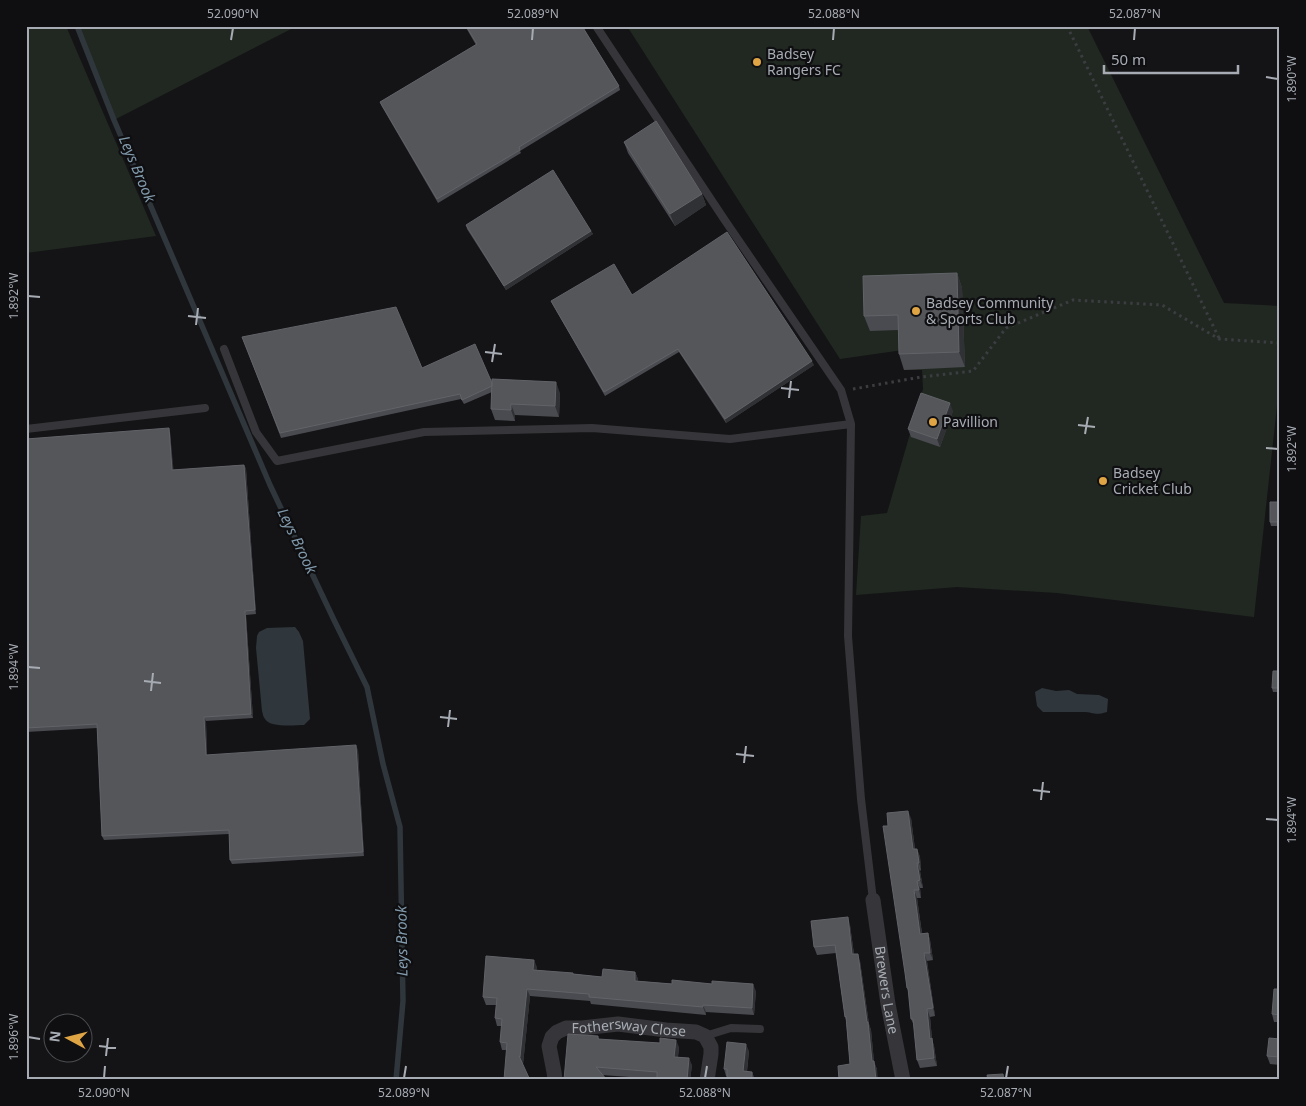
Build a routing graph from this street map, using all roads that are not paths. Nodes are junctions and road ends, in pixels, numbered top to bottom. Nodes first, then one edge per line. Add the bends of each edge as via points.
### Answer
1 (596, 26) edge
2 (224, 349) dead end
3 (205, 408) dead end
4 (851, 424) junction
5 (26, 429) edge
6 (873, 900) joint
7 (760, 1029) dead end
8 (705, 1036) junction
9 (555, 1080) edge
10 (707, 1080) edge
11 (903, 1080) edge

1 - 4 lane via 841,390
2 - 4 lane via 256,432 276,461 424,432 592,428 730,439
3 - 5 lane
4 - 6 lane via 848,636
6 - 11 street, Brewers Lane
7 - 8 lane via 731,1028
8 - 9 street, Fothersway Close via 696,1032 618,1024 566,1028 552,1037 549,1046
8 - 10 street, Fothersway Close via 711,1047

